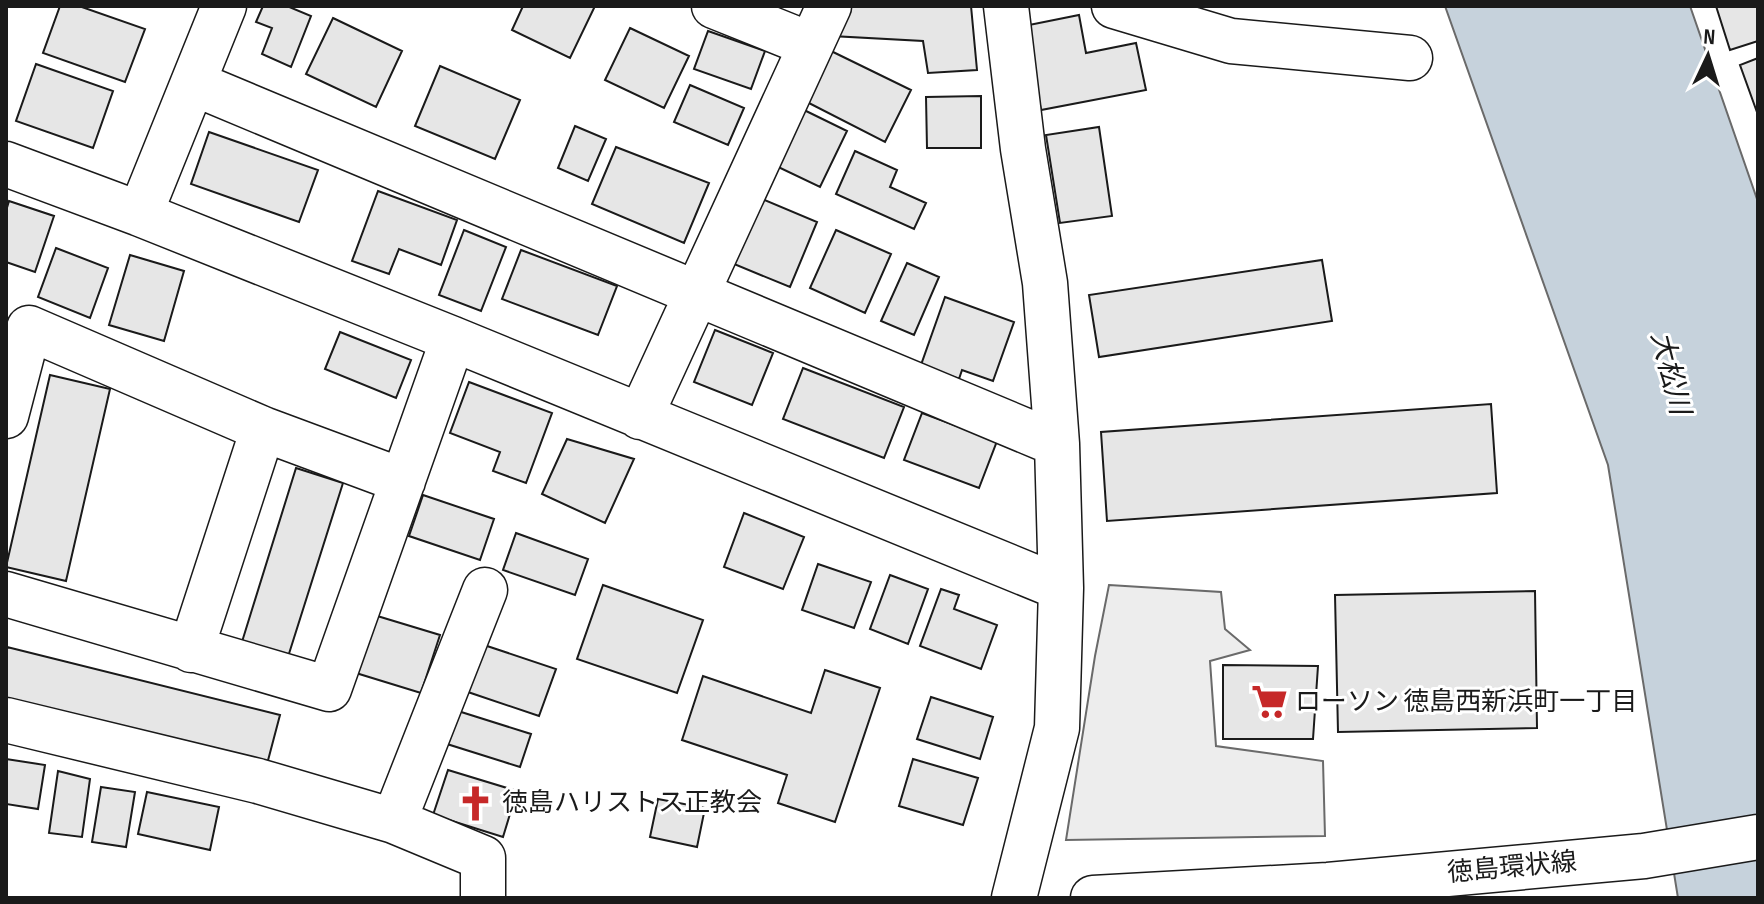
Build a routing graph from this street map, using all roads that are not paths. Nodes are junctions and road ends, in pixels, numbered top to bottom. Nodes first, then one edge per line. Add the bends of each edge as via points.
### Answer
1 (224, 6) edge
2 (714, 6) edge
3 (829, 6) edge
4 (1006, 6) edge
5 (1135, 10) edge
6 (811, 45) junction
7 (1410, 58) dead end
8 (193, 83) junction
9 (6, 164) edge
10 (140, 214) junction
11 (697, 294) junction
12 (453, 339) junction
13 (6, 416) edge
14 (640, 417) junction
15 (263, 429) junction
16 (1057, 444) junction
17 (403, 481) junction
18 (1061, 588) junction
19 (485, 590) dead end
20 (6, 594) edge
21 (191, 650) junction
22 (6, 720) edge
23 (394, 821) junction
24 (1758, 837) edge
25 (483, 898) edge
26 (1014, 898) edge
27 (1093, 898) edge

1 - 8 street
2 - 6 street
3 - 6 street
4 - 16 street via 1045,283
5 - 7 street via 1231,41
6 - 11 street
8 - 10 street
8 - 11 street
9 - 10 street
10 - 12 street
11 - 14 street
11 - 16 street
12 - 14 street
12 - 17 street
13 - 15 street via 29,328
14 - 18 street
15 - 17 street
15 - 21 street
16 - 18 street
17 - 21 street via 329,689
18 - 26 street via 1057,728
19 - 23 street
20 - 21 street
22 - 23 street via 258,781
23 - 25 street via 483,858
24 - 27 street, 徳島環状線 via 1650,855 1328,885

